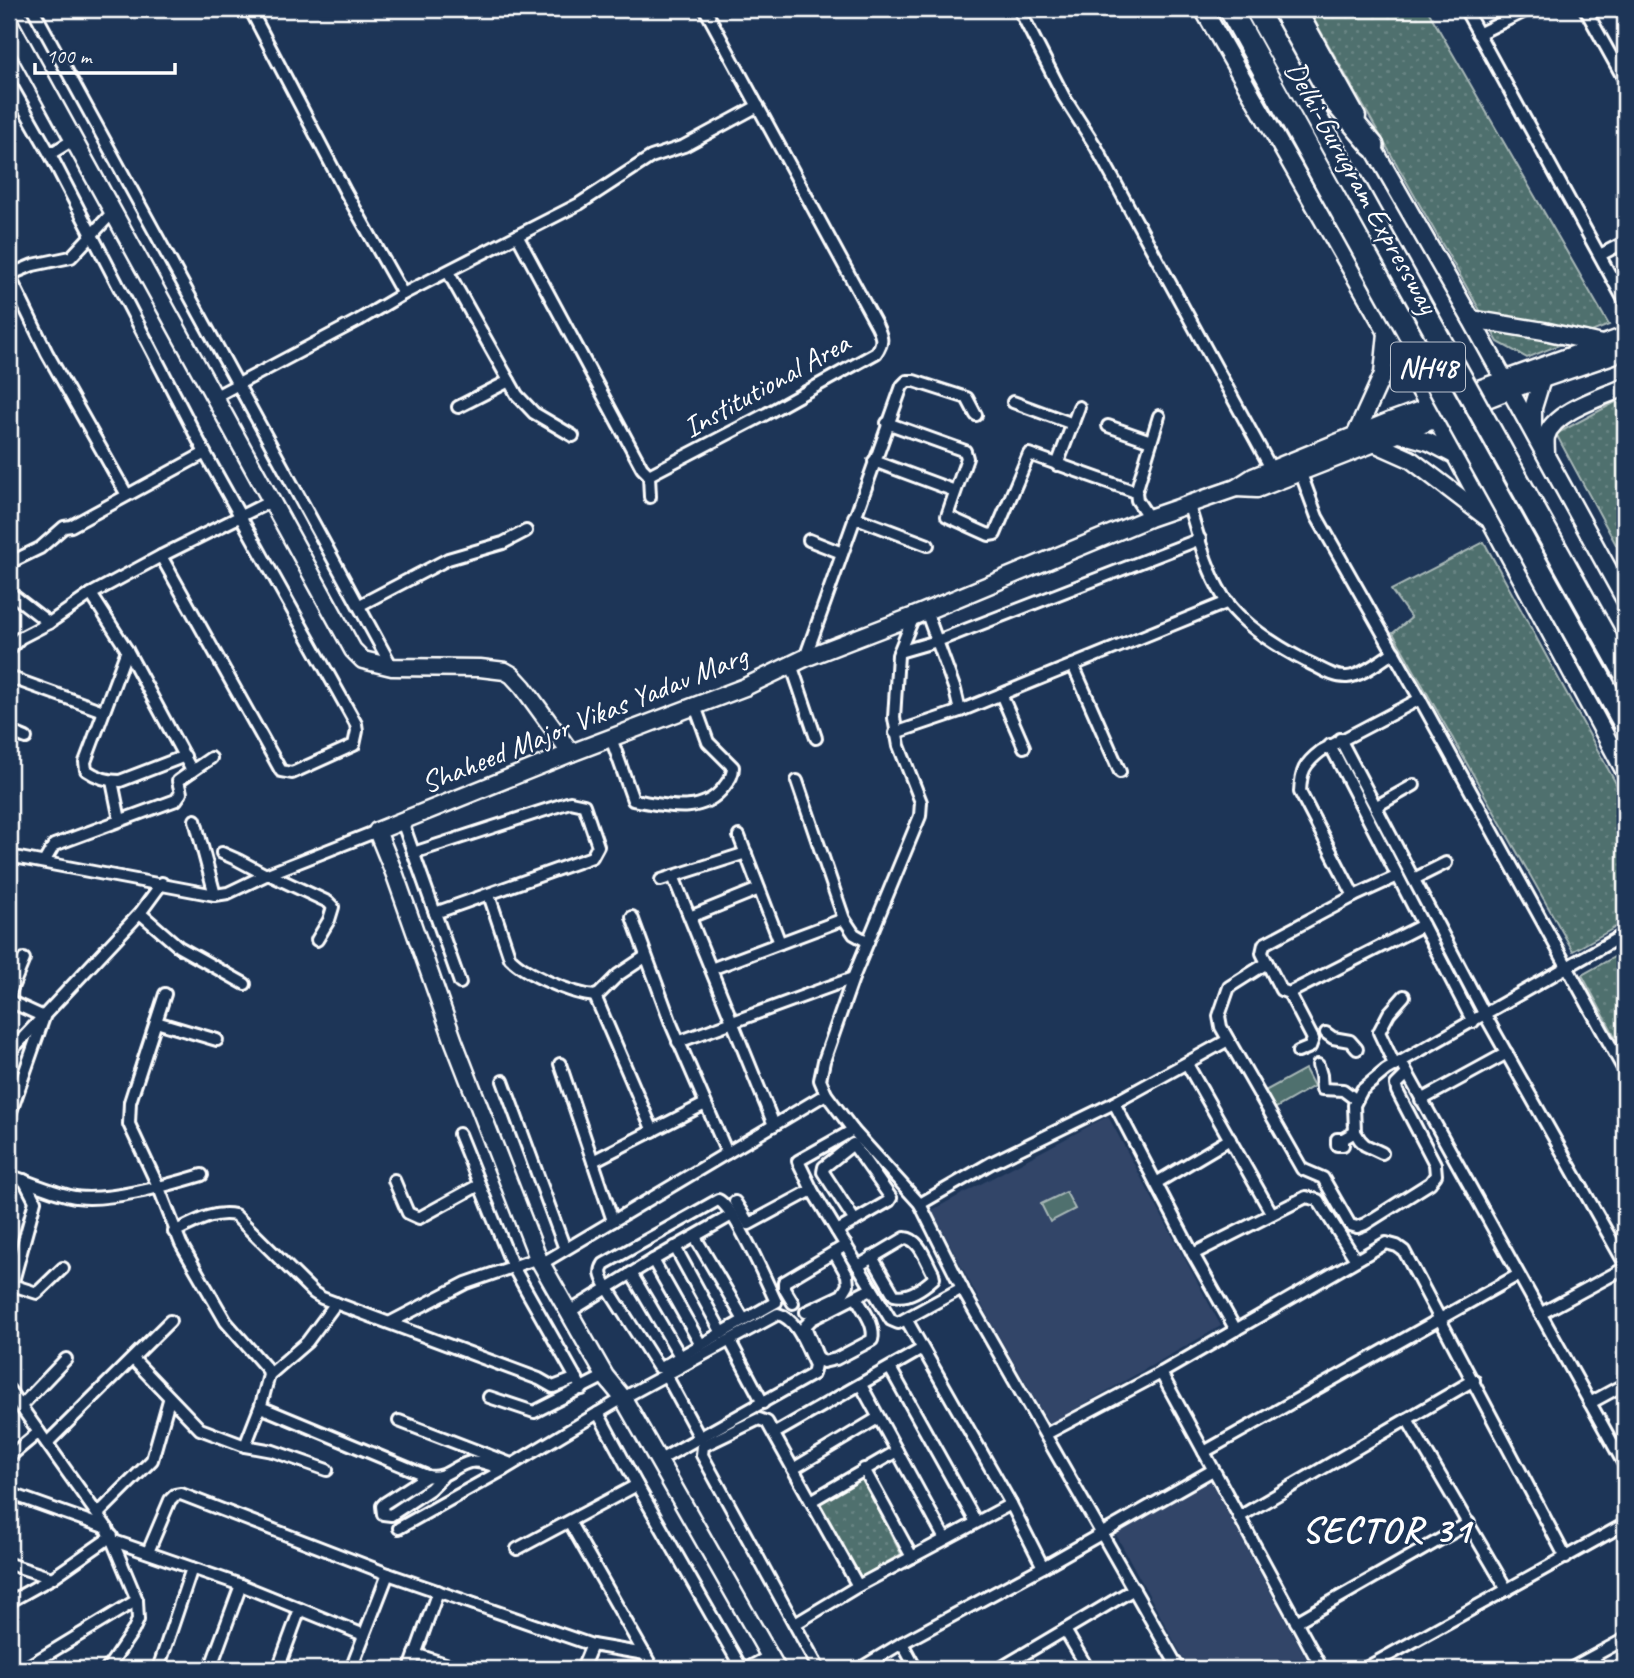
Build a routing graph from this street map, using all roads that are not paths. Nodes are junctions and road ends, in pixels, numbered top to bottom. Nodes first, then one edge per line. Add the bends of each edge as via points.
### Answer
1 (33, 9) edge
2 (250, 9) edge
3 (705, 9) edge
4 (1019, 9) edge
5 (1203, 9) edge
6 (1230, 9) edge
7 (1256, 9) edge
8 (1279, 9) edge
9 (1297, 9) edge
10 (1465, 9) edge
11 (1529, 9) edge
12 (1585, 9) edge
13 (9, 22) edge
14 (1478, 34) junction
15 (1625, 81) edge
16 (9, 82) edge
17 (18, 99) junction
18 (9, 106) edge
19 (758, 106) junction
20 (73, 140) junction
21 (1373, 146) junction
22 (50, 154) junction
23 (113, 213) junction
24 (91, 237) junction
25 (518, 237) junction
26 (1625, 242) edge
27 (1600, 255) junction
28 (448, 272) junction
29 (403, 294) junction
30 (1625, 302) edge
31 (1471, 319) junction
32 (1387, 332) junction
33 (1625, 336) edge
34 (1602, 344) junction
35 (1625, 351) edge
36 (1491, 355) junction
37 (1539, 374) junction
38 (1413, 377) junction
39 (509, 381) junction
40 (238, 384) junction
41 (1507, 385) junction
42 (1625, 387) edge
43 (214, 397) junction
44 (1013, 402) dead end
45 (458, 407) dead end
46 (1079, 407) dead end
47 (1433, 414) junction
48 (976, 415) dead end
49 (1158, 416) dead end
50 (887, 423) junction
51 (1073, 424) junction
52 (1401, 425) junction
53 (1108, 426) dead end
54 (1533, 431) junction
55 (573, 436) dead end
56 (1355, 436) junction
57 (1151, 441) junction
58 (1374, 443) junction
59 (205, 453) junction
60 (1456, 456) junction
61 (1546, 456) junction
62 (874, 461) junction
63 (1056, 465) junction
64 (1272, 470) junction
65 (1300, 471) junction
66 (649, 475) junction
67 (1236, 488) junction
68 (955, 491) junction
69 (1136, 492) junction
70 (127, 495) junction
71 (650, 497) dead end
72 (271, 501) junction
73 (1189, 506) junction
74 (242, 516) junction
75 (855, 517) junction
76 (1149, 519) junction
77 (1490, 521) junction
78 (526, 531) dead end
79 (1200, 539) junction
80 (809, 540) dead end
81 (928, 545) dead end
82 (842, 553) junction
83 (161, 556) junction
84 (9, 563) edge
85 (9, 592) edge
86 (91, 594) junction
87 (1625, 600) edge
88 (1228, 601) junction
89 (360, 605) junction
90 (920, 613) junction
91 (49, 623) junction
92 (937, 641) junction
93 (11, 644) edge
94 (127, 650) junction
95 (899, 652) junction
96 (1394, 652) junction
97 (798, 661) junction
98 (1073, 665) junction
99 (392, 667) junction
100 (1625, 673) edge
101 (9, 677) edge
102 (1001, 694) junction
103 (1420, 699) junction
104 (695, 706) junction
105 (103, 711) junction
106 (960, 711) junction
107 (1625, 724) edge
108 (9, 731) edge
109 (895, 733) junction
110 (26, 738) dead end
111 (611, 738) junction
112 (816, 738) dead end
113 (1335, 742) junction
114 (1024, 747) dead end
115 (571, 753) junction
116 (185, 756) junction
117 (211, 758) dead end
118 (192, 771) junction
119 (1120, 772) dead end
120 (1625, 772) edge
121 (797, 780) dead end
122 (112, 781) junction
123 (1414, 785) dead end
124 (1375, 807) junction
125 (120, 820) junction
126 (195, 820) dead end
127 (402, 821) junction
128 (377, 831) junction
129 (739, 836) dead end
130 (222, 853) dead end
131 (413, 853) junction
132 (746, 853) junction
133 (9, 856) edge
134 (44, 862) junction
135 (1446, 863) dead end
136 (267, 874) junction
137 (673, 876) junction
138 (1398, 876) junction
139 (1413, 879) junction
140 (662, 880) dead end
141 (162, 883) junction
142 (759, 889) junction
143 (215, 895) junction
144 (489, 895) junction
145 (1354, 896) junction
146 (140, 913) junction
147 (435, 913) junction
148 (690, 916) junction
149 (632, 917) dead end
150 (844, 919) junction
151 (1423, 925) junction
152 (1625, 934) edge
153 (317, 940) dead end
154 (868, 942) junction
155 (780, 943) junction
156 (645, 957) junction
157 (24, 959) dead end
158 (1267, 963) junction
159 (1568, 965) junction
160 (711, 969) junction
161 (853, 978) junction
162 (460, 983) dead end
163 (245, 984) dead end
164 (1289, 993) junction
165 (165, 994) dead end
166 (9, 995) edge
167 (595, 996) junction
168 (1404, 996) dead end
169 (9, 1001) edge
170 (1485, 1015) junction
171 (44, 1017) junction
172 (1474, 1021) junction
173 (732, 1022) junction
174 (156, 1023) junction
175 (1319, 1036) junction
176 (1228, 1040) junction
177 (217, 1041) dead end
178 (678, 1042) junction
179 (1357, 1049) dead end
180 (1298, 1052) dead end
181 (9, 1053) edge
182 (1507, 1053) junction
183 (560, 1064) dead end
184 (1187, 1064) junction
185 (1398, 1064) junction
186 (1318, 1065) dead end
187 (1625, 1072) edge
188 (1407, 1074) junction
189 (503, 1081) dead end
190 (826, 1094) junction
191 (1355, 1099) junction
192 (1421, 1100) junction
193 (1114, 1103) junction
194 (705, 1104) junction
195 (9, 1117) edge
196 (774, 1125) junction
197 (853, 1130) junction
198 (653, 1131) junction
199 (1355, 1132) junction
200 (459, 1134) dead end
201 (1230, 1139) junction
202 (1343, 1139) dead end
203 (727, 1153) junction
204 (1382, 1153) dead end
205 (593, 1161) junction
206 (9, 1175) edge
207 (202, 1175) dead end
208 (24, 1180) junction
209 (394, 1180) dead end
210 (1156, 1183) junction
211 (479, 1185) junction
212 (159, 1188) junction
213 (812, 1190) junction
214 (735, 1202) dead end
215 (920, 1204) junction
216 (1272, 1214) junction
217 (732, 1215) junction
218 (613, 1221) junction
219 (855, 1221) junction
220 (837, 1231) junction
221 (174, 1232) junction
222 (695, 1237) junction
223 (846, 1245) junction
224 (675, 1247) junction
225 (565, 1249) junction
226 (834, 1252) junction
227 (1193, 1254) junction
228 (872, 1257) junction
229 (653, 1260) junction
230 (1356, 1260) junction
231 (540, 1261) junction
232 (512, 1265) junction
233 (858, 1266) junction
234 (1625, 1266) edge
235 (63, 1268) dead end
236 (631, 1273) junction
237 (1518, 1275) junction
238 (10, 1285) edge
239 (607, 1287) junction
240 (962, 1288) junction
241 (871, 1289) junction
242 (856, 1297) junction
243 (336, 1303) junction
244 (793, 1303) dead end
245 (569, 1312) junction
246 (806, 1312) dead end
247 (1541, 1314) junction
248 (1441, 1317) junction
249 (906, 1319) junction
250 (744, 1320) junction
251 (170, 1321) dead end
252 (391, 1322) junction
253 (1236, 1330) junction
254 (726, 1337) junction
255 (701, 1345) junction
256 (922, 1349) junction
257 (680, 1356) junction
258 (66, 1359) dead end
259 (133, 1359) junction
260 (890, 1368) junction
261 (1161, 1373) junction
262 (269, 1375) junction
263 (666, 1375) junction
264 (605, 1376) junction
265 (1474, 1380) junction
266 (579, 1384) junction
267 (1625, 1384) edge
268 (861, 1385) junction
269 (9, 1390) edge
270 (489, 1397) dead end
271 (623, 1398) junction
272 (169, 1400) junction
273 (763, 1403) junction
274 (1590, 1403) junction
275 (261, 1405) junction
276 (20, 1406) junction
277 (598, 1413) junction
278 (878, 1418) junction
279 (1408, 1419) junction
280 (399, 1421) dead end
281 (39, 1432) junction
282 (775, 1433) junction
283 (1046, 1434) junction
284 (700, 1438) junction
285 (47, 1443) junction
286 (245, 1446) junction
287 (897, 1451) junction
288 (1204, 1452) junction
289 (9, 1457) edge
290 (658, 1461) junction
291 (1625, 1466) edge
292 (507, 1467) junction
293 (793, 1469) junction
294 (864, 1469) junction
295 (1213, 1469) junction
296 (327, 1470) dead end
297 (427, 1476) junction
298 (442, 1477) junction
299 (637, 1485) junction
300 (9, 1493) edge
301 (811, 1501) junction
302 (1011, 1504) junction
303 (98, 1514) junction
304 (1239, 1517) junction
305 (976, 1522) junction
306 (570, 1523) junction
307 (1469, 1523) junction
308 (1625, 1524) edge
309 (400, 1528) dead end
310 (1102, 1534) junction
311 (111, 1535) junction
312 (944, 1539) junction
313 (517, 1549) dead end
314 (148, 1552) junction
315 (912, 1557) junction
316 (1566, 1558) junction
317 (9, 1564) edge
318 (1043, 1567) junction
319 (192, 1568) junction
320 (388, 1574) junction
321 (52, 1578) junction
322 (241, 1585) junction
323 (859, 1586) junction
324 (1134, 1589) junction
325 (1507, 1590) junction
326 (438, 1591) junction
327 (137, 1600) junction
328 (9, 1602) edge
329 (300, 1609) junction
330 (1296, 1622) junction
331 (795, 1624) junction
332 (1065, 1630) junction
333 (363, 1635) junction
334 (1625, 1639) edge
335 (902, 1643) junction
336 (592, 1645) junction
337 (415, 1654) junction
338 (645, 1654) junction
339 (1593, 1657) junction
340 (774, 1663) edge
341 (23, 1669) edge
342 (107, 1669) edge
343 (158, 1669) edge
344 (209, 1669) edge
345 (278, 1669) edge
346 (351, 1669) edge
347 (410, 1669) edge
348 (461, 1669) edge
349 (582, 1669) edge
350 (653, 1669) edge
351 (744, 1669) edge
352 (819, 1669) edge
353 (859, 1669) edge
354 (916, 1669) edge
355 (999, 1669) edge
356 (1088, 1669) edge
357 (1179, 1669) edge
358 (1322, 1669) edge
359 (1364, 1669) edge
360 (1570, 1669) edge
361 (1600, 1669) edge

1 - 40 street
2 - 29 street
3 - 19 street, Institutional Area
4 - 64 street
5 - 32 street
6 - 107 highway, Delhi-Gurugram Expressway / NH48, bridge
7 - 100 highway, Delhi-Gurugram Expressway / NH48, bridge
8 - 21 highway via 1334,100
9 - 21 street
10 - 14 street
11 - 14 street
12 - 15 street
13 - 20 street
14 - 27 street
16 - 17 street
17 - 18 street
17 - 22 street
19 - 25 street via 684,146 651,158
19 - 66 street, Institutional Area via 877,326 882,345 876,353
20 - 22 street
20 - 23 street
21 - 31 street
22 - 24 street
23 - 24 street
23 - 43 street
24 - 59 street
24 - 70 street via 71,257 9,275
25 - 28 street
25 - 66 street
26 - 27 street
27 - 30 street
28 - 29 street
28 - 39 street
29 - 40 street
31 - 34 street
31 - 36 street
32 - 38 street
32 - 56 street via 1382,374
33 - 34 street, Shaheed Major Vikas Yadav Marg
34 - 37 street, Shaheed Major Vikas Yadav Marg
35 - 37 street, Shaheed Major Vikas Yadav Marg
36 - 37 street
36 - 41 street
37 - 41 street, Shaheed Major Vikas Yadav Marg
37 - 54 street
38 - 47 street
38 - 52 street
39 - 45 street
39 - 55 street via 525,405
40 - 43 street
40 - 89 street
41 - 47 street, Shaheed Major Vikas Yadav Marg
41 - 54 street
42 - 61 street via 1558,419 1546,436
43 - 72 street
44 - 51 street
46 - 51 street
47 - 52 street, Shaheed Major Vikas Yadav Marg
47 - 60 street
48 - 50 street via 967,398 907,381
49 - 57 street
50 - 62 street
50 - 68 street via 965,451 967,458
51 - 63 street
52 - 56 street, Shaheed Major Vikas Yadav Marg
52 - 58 street, Shaheed Major Vikas Yadav Marg
52 - 60 street
53 - 57 street
54 - 61 street
56 - 64 street, Shaheed Major Vikas Yadav Marg
57 - 69 street
58 - 65 street, Shaheed Major Vikas Yadav Marg
58 - 77 street via 1410,459
59 - 70 street
59 - 74 street
60 - 77 street
61 - 87 street
62 - 68 street
62 - 75 street
63 - 68 street via 1031,453 1026,456 992,536 947,516
63 - 69 street
64 - 67 street, Shaheed Major Vikas Yadav Marg
65 - 67 street, Shaheed Major Vikas Yadav Marg via 1257,489
65 - 96 street via 1317,517
66 - 71 street
67 - 73 street, Shaheed Major Vikas Yadav Marg
69 - 76 street
70 - 84 street via 64,527 46,544
72 - 74 street
72 - 99 street via 353,650 363,660
73 - 76 street, Shaheed Major Vikas Yadav Marg
73 - 79 street
74 - 83 street
74 - 83 street via 356,724 354,745 292,773 281,771
75 - 81 street
75 - 82 street
76 - 90 street, Shaheed Major Vikas Yadav Marg
77 - 120 street
78 - 89 street via 503,543 448,559
79 - 88 street
79 - 92 street
80 - 82 street
82 - 97 street
83 - 86 street
85 - 91 street
86 - 91 street
86 - 94 street
88 - 96 street via 1271,639 1339,677 1352,676
88 - 98 street
89 - 99 street
90 - 92 street
90 - 95 street
90 - 97 street, Shaheed Major Vikas Yadav Marg
91 - 93 street
92 - 95 street
92 - 106 street
94 - 105 street
94 - 116 street
95 - 109 street
96 - 103 street
97 - 104 street, Shaheed Major Vikas Yadav Marg
97 - 112 street
98 - 102 street
98 - 119 street
99 - 115 street via 505,671 523,687
101 - 105 street
102 - 106 street
102 - 114 street
103 - 113 street
103 - 159 street
104 - 111 street, Shaheed Major Vikas Yadav Marg
104 - 111 street via 708,742 733,767 733,775 716,797 688,808 633,800
105 - 122 street via 86,770
106 - 109 street
108 - 110 street
109 - 154 street via 921,802 920,816
111 - 115 street, Shaheed Major Vikas Yadav Marg
113 - 124 street
113 - 138 street
113 - 145 street via 1307,762 1300,792
115 - 127 street, Shaheed Major Vikas Yadav Marg
116 - 118 street
116 - 122 street
117 - 118 street
118 - 125 street via 178,780 181,793 176,800
121 - 150 street
122 - 125 street
123 - 124 street
124 - 139 street
125 - 134 street via 54,845
126 - 143 street
127 - 128 street, Shaheed Major Vikas Yadav Marg
127 - 131 street
128 - 136 street, Shaheed Major Vikas Yadav Marg
128 - 231 street
129 - 132 street
130 - 136 street
131 - 144 street via 570,802 584,805 598,846 592,857
131 - 147 street
132 - 137 street
132 - 142 street
133 - 134 street
134 - 141 street
135 - 139 street
136 - 143 street, Shaheed Major Vikas Yadav Marg
136 - 153 street via 333,907
137 - 140 street
137 - 148 street
138 - 145 street
138 - 151 street
139 - 170 street
141 - 143 street
141 - 146 street
142 - 148 street
142 - 155 street
144 - 147 street
144 - 167 street via 514,962 528,972
145 - 158 street via 1264,944
146 - 163 street via 179,947
146 - 171 street
147 - 162 street
148 - 160 street
149 - 156 street
150 - 154 street via 854,934
150 - 155 street
151 - 164 street
151 - 172 street
152 - 159 street
154 - 161 street
155 - 160 street
156 - 167 street
156 - 178 street
157 - 166 street
158 - 164 street via 1281,990
158 - 176 street via 1226,990 1219,1022
159 - 170 street
159 - 187 street
160 - 173 street
161 - 173 street
161 - 190 street via 821,1071
164 - 175 street
165 - 174 street
167 - 198 street
168 - 185 street via 1379,1032
169 - 171 street
170 - 172 street
170 - 182 street
171 - 181 street
171 - 195 street
172 - 185 street
173 - 178 street
173 - 196 street
174 - 177 street
174 - 212 street via 128,1114
175 - 179 street via 1350,1041
175 - 180 street
176 - 184 street
176 - 188 street via 1302,1169 1323,1178 1345,1219 1357,1227 1436,1175 1435,1164 1397,1091 1396,1085
178 - 194 street
182 - 192 street
182 - 234 street
183 - 205 street
184 - 193 street
184 - 201 street
185 - 188 street
185 - 191 street
186 - 191 street via 1322,1090 1343,1090
188 - 192 street
189 - 225 street
190 - 196 street
190 - 197 street
191 - 199 street
192 - 237 street
193 - 210 street
193 - 215 street via 991,1163
194 - 198 street
194 - 203 street
196 - 203 street
197 - 213 street via 798,1161
197 - 215 street
198 - 205 street
199 - 202 street
199 - 204 street via 1364,1145
200 - 211 street
201 - 210 street
201 - 216 street
203 - 218 street
205 - 218 street
206 - 208 street
207 - 212 street
208 - 212 street via 80,1198
208 - 238 street via 35,1201
209 - 211 street via 408,1213 419,1218
210 - 227 street
211 - 232 street
212 - 221 street
213 - 214 street via 750,1224
213 - 220 street
215 - 240 street
216 - 227 street
216 - 230 street via 1314,1197
217 - 222 street
217 - 239 street via 718,1200 604,1264 601,1273
217 - 250 street via 776,1302
218 - 225 street
219 - 219 street via 891,1198 853,1144 823,1172
219 - 220 street
220 - 223 street
221 - 243 street via 203,1218 235,1215 314,1293
221 - 262 street via 226,1322
222 - 224 street
222 - 250 street
223 - 226 street
223 - 233 street
224 - 229 street
224 - 254 street
225 - 231 street
226 - 244 street via 784,1282
226 - 246 street via 848,1285 842,1295
227 - 253 street
228 - 228 street via 910,1238 934,1278 898,1297
228 - 233 street
229 - 236 street
229 - 255 street
230 - 248 street via 1386,1243 1397,1246
230 - 253 street
231 - 232 street
231 - 245 street
232 - 252 street
232 - 266 street
233 - 241 street
234 - 247 street
235 - 238 street via 37,1293
236 - 239 street
236 - 257 street
237 - 247 street
237 - 248 street
239 - 245 street
239 - 257 street via 656,1366
240 - 249 street
240 - 283 street
241 - 242 street
241 - 249 street via 891,1320
242 - 242 street via 805,1326 823,1362 872,1340 872,1325
243 - 252 street
243 - 262 street via 307,1342
245 - 264 street
247 - 274 street
248 - 265 street
248 - 288 street
249 - 256 street
250 - 254 street
251 - 259 street
252 - 266 street via 553,1387
253 - 261 street
254 - 255 street
254 - 263 street
254 - 273 street
254 - 273 street via 778,1314 787,1317 801,1337 816,1370
255 - 257 street
256 - 260 street
256 - 302 street
258 - 276 street
259 - 272 street
259 - 285 street
260 - 268 street
260 - 305 street
261 - 283 street
261 - 288 street
262 - 275 street
263 - 271 street
263 - 284 street
264 - 266 street
264 - 271 street
265 - 279 street
265 - 316 street
266 - 270 street via 534,1412
267 - 274 street
268 - 278 street
268 - 282 street
269 - 276 street
271 - 277 street
271 - 290 street
272 - 286 street via 200,1429
272 - 303 street via 152,1460
273 - 284 street
274 - 291 street
275 - 286 street
275 - 297 street
276 - 281 street
277 - 292 street
277 - 299 street
278 - 287 street
278 - 293 street
279 - 304 street
279 - 307 street
280 - 292 street
281 - 285 street
281 - 289 street
282 - 293 street
282 - 331 street via 758,1419 707,1442 701,1450
283 - 310 street
284 - 290 street
285 - 303 street
286 - 296 street
287 - 294 street
287 - 312 street
288 - 295 street
290 - 340 street
292 - 298 street via 471,1462
292 - 309 street
293 - 301 street
294 - 301 street
294 - 315 street
295 - 304 street
295 - 310 street
297 - 298 street
297 - 298 street via 385,1503 383,1514 391,1515
299 - 306 street
299 - 351 street
300 - 311 street
301 - 323 street
302 - 305 street
302 - 318 street
303 - 311 street
304 - 330 street
305 - 312 street
306 - 313 street
306 - 338 street
307 - 325 street
307 - 330 street
308 - 316 street
310 - 318 street
310 - 324 street
311 - 314 street
311 - 321 street
311 - 327 street
312 - 315 street
314 - 319 street
314 - 320 street via 170,1500 181,1494
315 - 323 street
316 - 325 street
317 - 321 street
318 - 335 street
319 - 322 street
319 - 343 street
320 - 326 street
320 - 333 street
321 - 328 street
322 - 329 street
322 - 344 street
323 - 331 street
324 - 332 street
324 - 357 street
325 - 359 street
326 - 336 street
326 - 337 street
327 - 341 street
327 - 342 street via 134,1631
329 - 333 street
329 - 345 street
330 - 358 street
331 - 352 street
332 - 355 street
332 - 356 street
333 - 346 street
334 - 339 street
335 - 353 street
335 - 354 street
336 - 338 street
336 - 349 street
337 - 347 street
337 - 348 street
338 - 350 street
339 - 360 street
339 - 361 street
340 - 351 street

